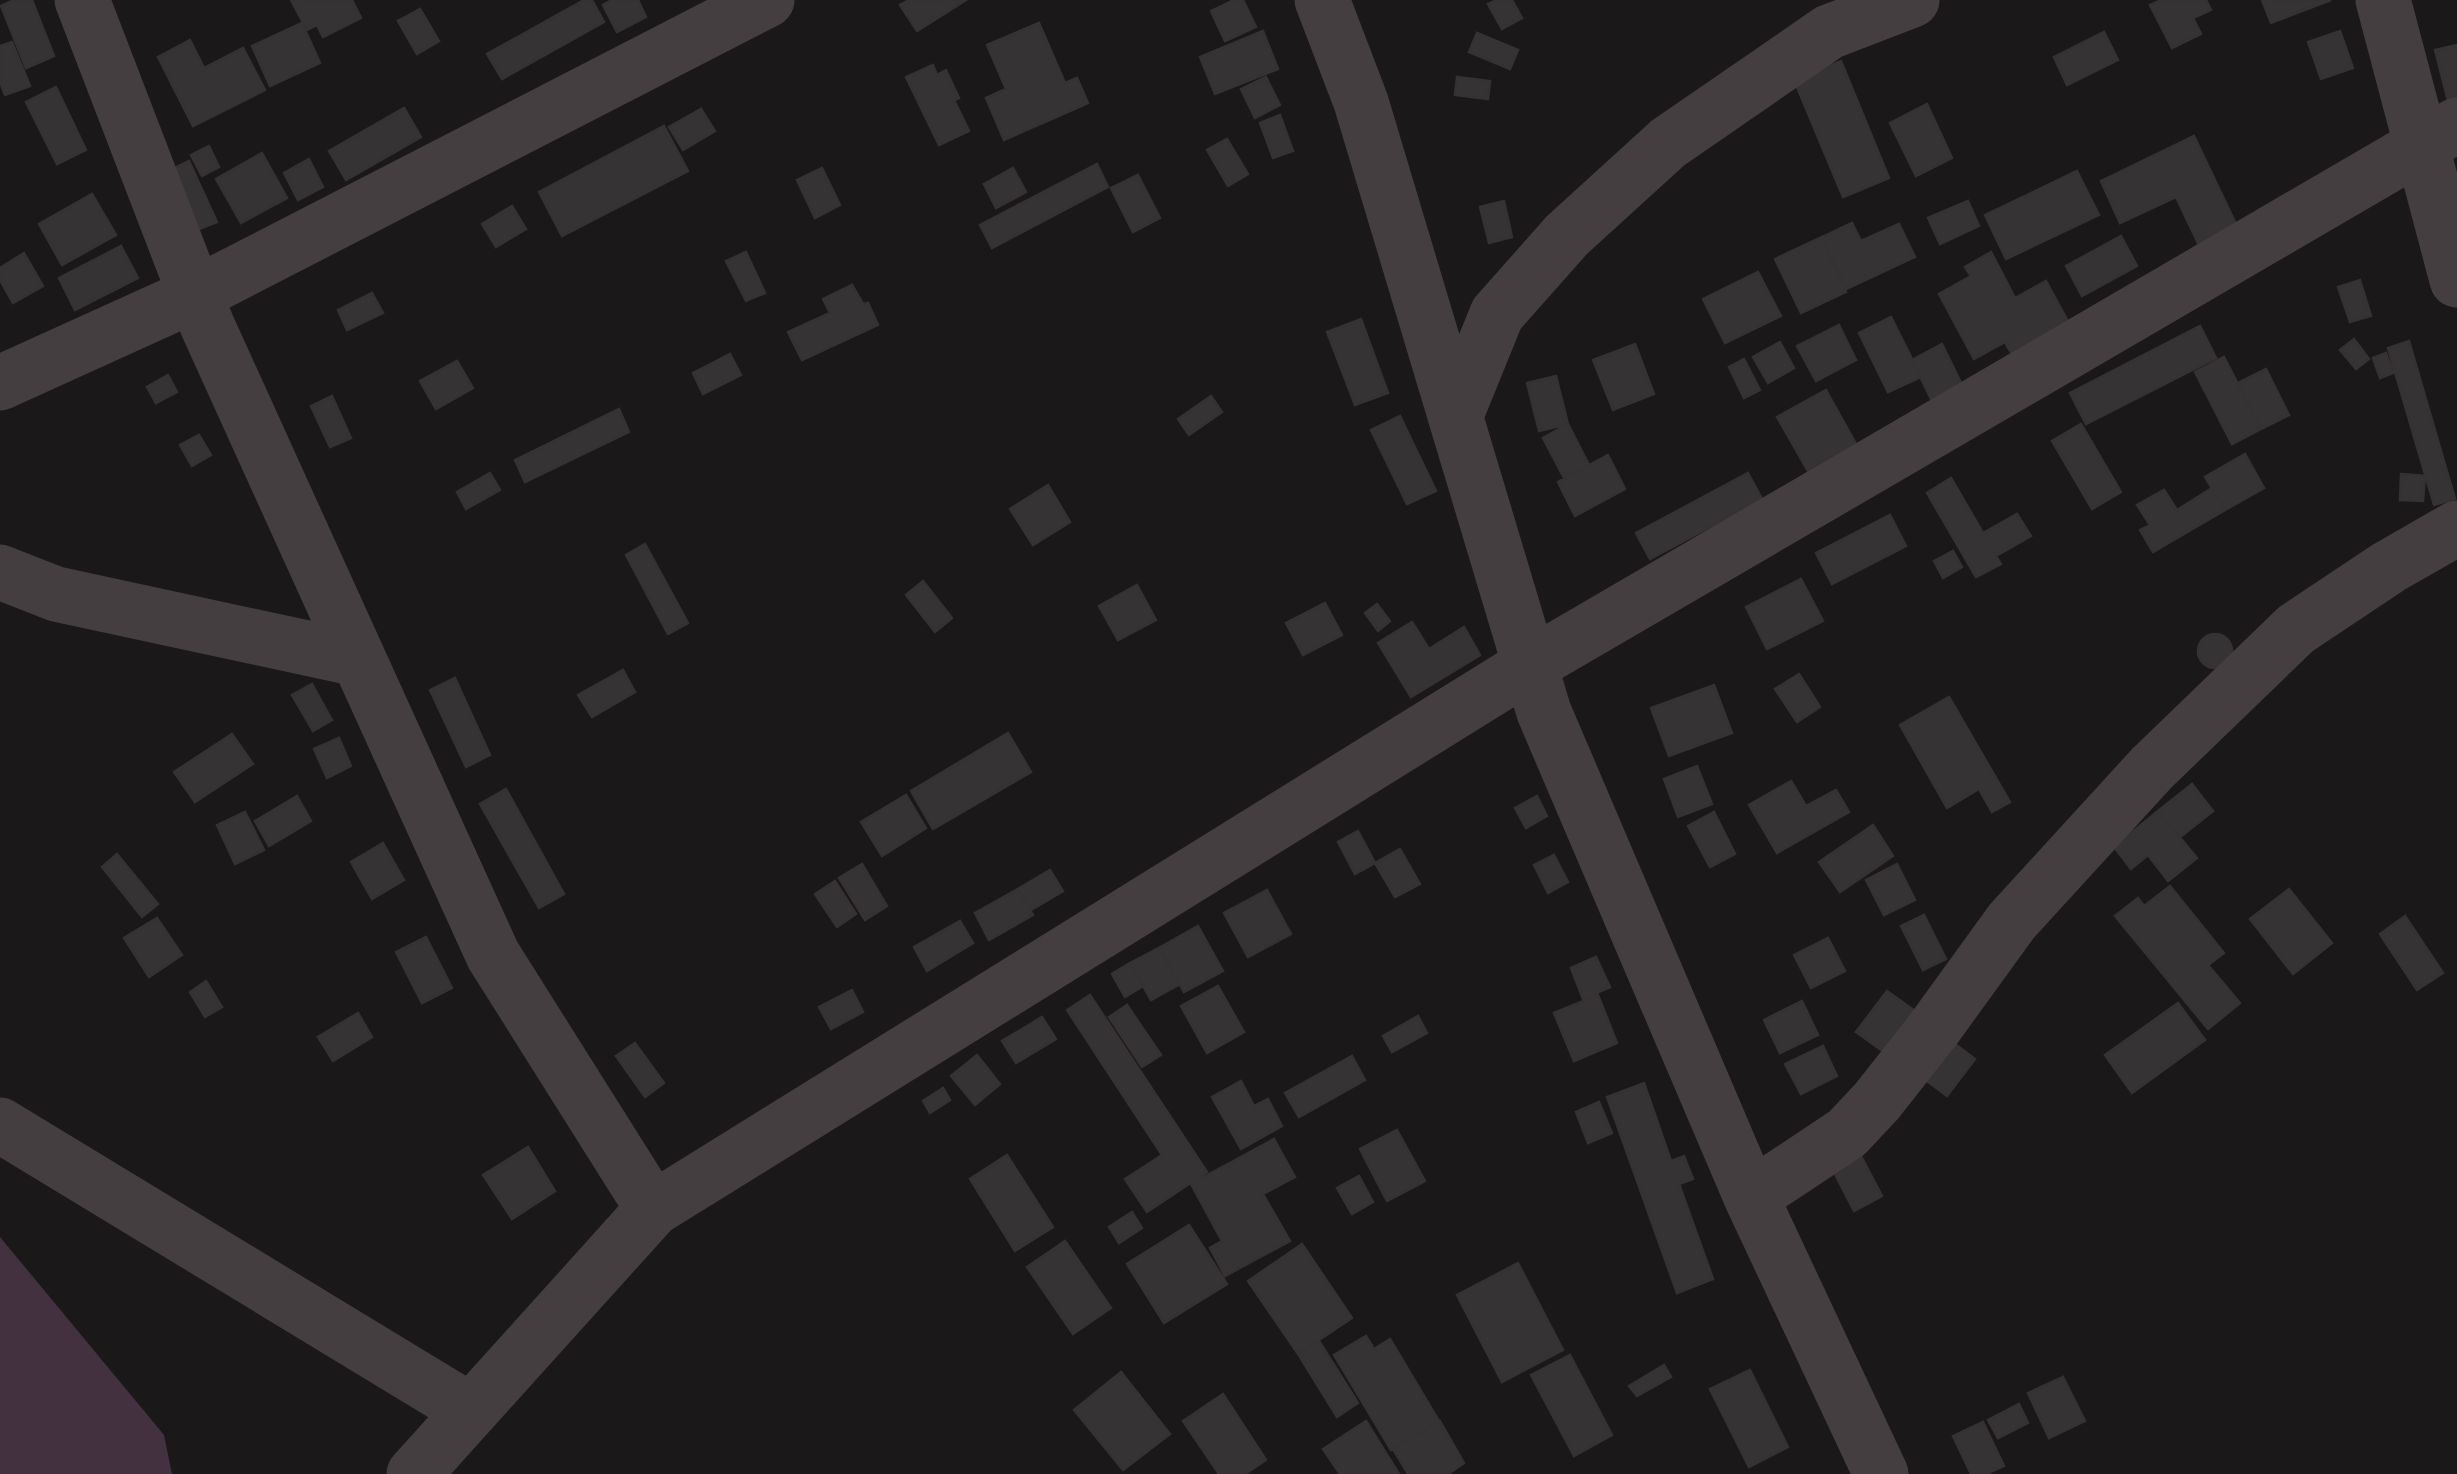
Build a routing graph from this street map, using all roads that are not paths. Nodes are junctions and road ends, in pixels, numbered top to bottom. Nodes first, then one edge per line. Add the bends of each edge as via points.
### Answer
1 (82, 0) edge
2 (767, 0) edge
3 (1322, 0) edge
4 (1912, 0) edge
5 (2383, 0) edge
6 (2439, 135) edge
7 (2457, 280) edge
8 (194, 295) junction
9 (0, 382) edge
10 (1456, 416) junction
11 (2457, 528) edge
12 (0, 572) edge
13 (358, 659) junction
14 (1530, 664) junction
15 (0, 1125) edge
16 (1752, 1197) junction
17 (653, 1209) junction
18 (471, 1411) junction
19 (414, 1474) edge
20 (1882, 1474) edge

1 - 8 street
2 - 8 street
3 - 10 street via 1361,102
4 - 10 street via 1828,32 1668,142 1566,235 1497,314
5 - 6 street
6 - 7 street
6 - 14 street
8 - 9 street
8 - 13 street
10 - 14 street
11 - 16 street via 2296,629 2152,768 2012,921 1847,1133
12 - 13 street via 56,594
13 - 17 street via 493,955
14 - 16 street via 1544,712
14 - 17 street
15 - 18 street
16 - 20 street
17 - 18 street
18 - 19 street

